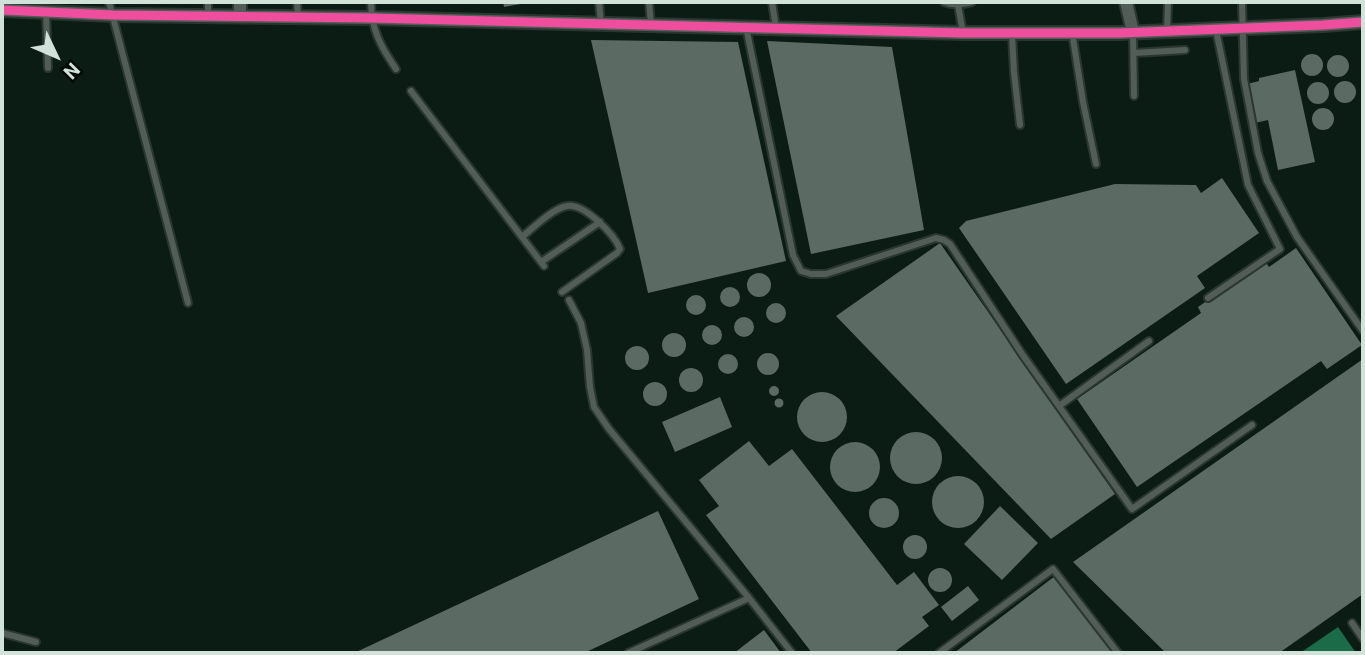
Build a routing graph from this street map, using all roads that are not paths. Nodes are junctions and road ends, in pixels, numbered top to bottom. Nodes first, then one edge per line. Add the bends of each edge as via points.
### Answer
1 (109, 2) edge
2 (208, 2) edge
3 (240, 2) edge
4 (298, 2) edge
5 (371, 2) edge
6 (599, 2) edge
7 (649, 2) edge
8 (772, 2) edge
9 (944, 2) edge
10 (972, 2) edge
11 (1126, 2) edge
12 (1168, 2) edge
13 (1242, 2) edge
14 (958, 5) junction
15 (2, 10) edge
16 (47, 12) junction
17 (113, 15) junction
18 (208, 16) junction
19 (240, 16) junction
20 (299, 17) junction
21 (371, 18) junction
22 (1363, 22) edge
23 (601, 24) junction
24 (651, 25) junction
25 (746, 27) junction
26 (776, 28) junction
27 (1243, 28) junction
28 (1167, 30) junction
29 (1216, 30) junction
30 (1012, 32) junction
31 (1072, 32) junction
32 (963, 33) junction
33 (1133, 33) junction
34 (1185, 50) dead end
35 (1134, 53) junction
36 (48, 68) dead end
37 (396, 69) dead end
38 (411, 90) dead end
39 (1134, 96) dead end
40 (1020, 125) dead end
41 (1096, 164) dead end
42 (600, 222) junction
43 (522, 237) junction
44 (562, 292) dead end
45 (1208, 298) dead end
46 (569, 300) dead end
47 (188, 303) dead end
48 (1363, 331) edge
49 (1149, 341) dead end
50 (1059, 406) junction
51 (1252, 425) dead end
52 (749, 598) junction
53 (1352, 623) dead end
54 (2, 634) edge
55 (1363, 639) edge
56 (36, 642) dead end
57 (628, 653) edge
58 (792, 653) edge
59 (939, 653) edge
60 (1118, 653) edge

1 - 17 lane
2 - 18 lane
3 - 19 street
4 - 20 lane
5 - 21 lane
6 - 23 lane
7 - 24 lane
8 - 26 lane
9 - 14 lane
10 - 14 lane
11 - 33 street
12 - 28 lane
13 - 27 lane
14 - 32 lane
15 - 16 street
16 - 17 street
16 - 36 lane
17 - 18 street
17 - 47 lane
18 - 19 street
19 - 20 street
20 - 21 street
21 - 23 street
21 - 37 lane
22 - 27 street
23 - 24 street
24 - 25 street
25 - 26 street
25 - 50 lane via 793,255 802,271 826,274 936,238 944,240
26 - 32 street
27 - 29 street
27 - 48 lane via 1244,79 1267,181 1297,237
28 - 29 street
28 - 33 street
29 - 45 lane via 1248,185 1280,249
30 - 31 street
30 - 32 street
30 - 40 lane
31 - 33 street
31 - 41 lane
33 - 35 lane
34 - 35 lane
35 - 39 lane
38 - 43 lane
42 - 43 lane via 574,205 565,206
42 - 43 lane via 542,264
42 - 44 lane via 620,249
46 - 52 lane via 581,323 594,407
49 - 50 lane
50 - 51 lane via 1132,509
52 - 57 lane
52 - 58 lane
53 - 55 lane
54 - 56 lane
59 - 60 lane via 1053,569

